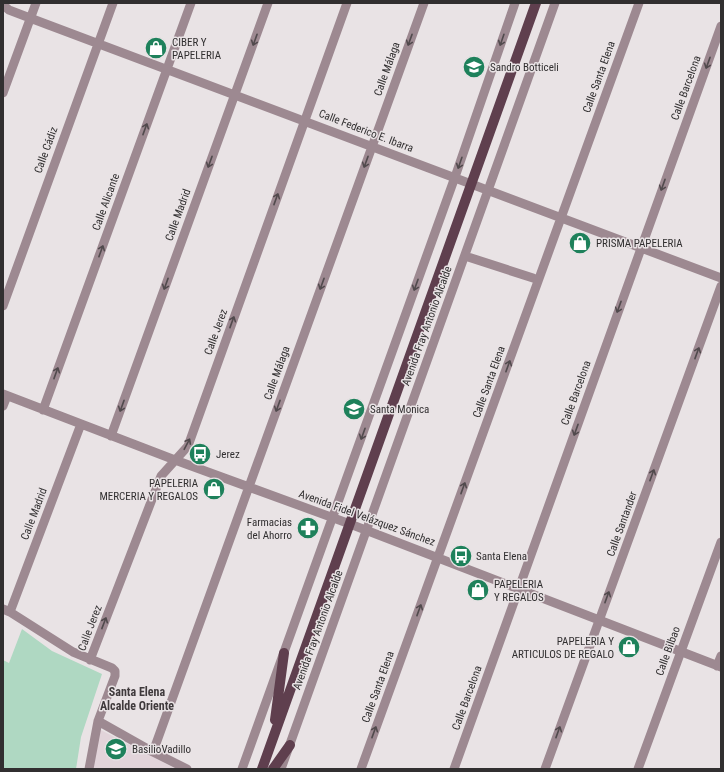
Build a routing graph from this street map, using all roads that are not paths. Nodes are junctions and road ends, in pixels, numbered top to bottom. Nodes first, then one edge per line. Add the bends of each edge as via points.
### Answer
1 (36, 3) edge
2 (113, 3) edge
3 (191, 3) edge
4 (268, 3) edge
5 (347, 3) edge
6 (424, 3) edge
7 (515, 3) edge
8 (536, 3) edge
9 (555, 3) edge
10 (639, 3) edge
11 (3, 5) edge
12 (30, 18) junction
13 (721, 26) edge
14 (98, 43) junction
15 (167, 69) junction
16 (3, 93) edge
17 (235, 94) junction
18 (304, 120) junction
19 (372, 146) junction
20 (455, 177) junction
21 (472, 183) junction
22 (488, 190) junction
23 (561, 217) junction
24 (641, 248) junction
25 (465, 256) junction
26 (533, 278) dead end
27 (721, 278) edge
28 (721, 286) edge
29 (3, 306) edge
30 (5, 395) edge
31 (3, 406) edge
32 (43, 410) junction
33 (81, 424) junction
34 (111, 436) junction
35 (175, 460) junction
36 (249, 488) junction
37 (333, 518) junction
38 (350, 524) junction
39 (366, 530) junction
40 (721, 542) edge
41 (438, 558) junction
42 (519, 589) junction
43 (6, 610) edge
44 (599, 620) junction
45 (681, 651) junction
46 (284, 652) junction
47 (721, 656) edge
48 (90, 660) junction
49 (719, 667) edge
50 (98, 721) junction
51 (272, 741) junction
52 (290, 745) junction
53 (153, 752) junction
54 (89, 769) edge
55 (187, 769) edge
56 (242, 769) edge
57 (262, 769) edge
58 (273, 769) edge
59 (281, 769) edge
60 (361, 769) edge
61 (454, 769) edge
62 (545, 769) edge
63 (638, 769) edge

1 - 12 street
2 - 14 street, Calle Cádiz
3 - 15 street, Calle Alicante
4 -> 17 street, Calle Madrid
5 - 18 street, Calle Jerez
6 -> 19 street, Calle Málaga
7 -> 20 street
8 - 21 main road, Avenida Fray Antonio Alcalde
9 - 22 street, Avenida Fray Antonio Alcalde
10 - 23 street, Calle Santa Elena
11 - 12 street, Calle Federico E. Ibarra
12 - 14 street, Calle Federico E. Ibarra
12 - 16 street
13 -> 24 street, Calle Barcelona
14 - 15 street, Calle Federico E. Ibarra
14 - 29 street, Calle Cádiz
15 - 17 street, Calle Federico E. Ibarra
32 -> 15 street, Calle Alicante
17 - 18 street, Calle Federico E. Ibarra
17 -> 34 street, Calle Madrid
18 - 19 street, Calle Federico E. Ibarra
35 -> 18 street, Calle Jerez via 188,446
19 - 20 street, Calle Federico E. Ibarra
19 -> 36 street, Calle Málaga
20 - 21 street, Calle Federico E. Ibarra
20 -> 37 street
21 - 22 street, Calle Federico E. Ibarra
21 - 38 main road, Avenida Fray Antonio Alcalde
22 - 23 street, Calle Federico E. Ibarra
22 - 25 street, Avenida Fray Antonio Alcalde
23 - 24 street, Calle Federico E. Ibarra
41 -> 23 street, Calle Santa Elena
24 - 27 street, Calle Federico E. Ibarra
24 -> 42 street, Calle Barcelona
25 - 26 street
25 - 39 street, Avenida Fray Antonio Alcalde
44 -> 28 street, Calle Santander
30 - 31 street
30 - 32 street, Avenida Fidel Velázquez Sánchez
32 - 33 street, Avenida Fidel Velázquez Sánchez
33 - 34 street, Avenida Fidel Velázquez Sánchez
33 - 43 street, Calle Madrid
34 - 35 street, Avenida Fidel Velázquez Sánchez
35 - 36 street, Avenida Fidel Velázquez Sánchez
48 -> 35 street, Calle Jerez via 161,476
36 - 37 street, Avenida Fidel Velázquez Sánchez
36 - 53 street, Calle Málaga
37 - 38 street, Avenida Fidel Velázquez Sánchez
37 - 46 street
38 - 39 street, Avenida Fidel Velázquez Sánchez
38 - 51 main road, Avenida Fray Antonio Alcalde
39 - 41 street, Avenida Fidel Velázquez Sánchez
39 - 52 street, Avenida Fray Antonio Alcalde
40 - 45 street, Calle Bilbao
41 - 42 street, Avenida Fidel Velázquez Sánchez
60 -> 41 street, Calle Santa Elena
42 - 44 street, Avenida Fidel Velázquez Sánchez
42 - 61 street, Calle Barcelona
43 - 48 street via 57,643
44 - 45 street, Avenida Fidel Velázquez Sánchez
62 -> 44 street, Calle Santander
45 - 49 street, Avenida Fidel Velázquez Sánchez
45 - 63 street, Calle Bilbao
46 - 51 main road
46 - 56 street
47 - 49 street
48 - 50 street via 115,671
50 - 53 street
50 - 54 street
51 - 57 main road, Avenida Fray Antonio Alcalde
52 - 58 main road
52 - 59 street, Avenida Fray Antonio Alcalde
53 - 55 street

